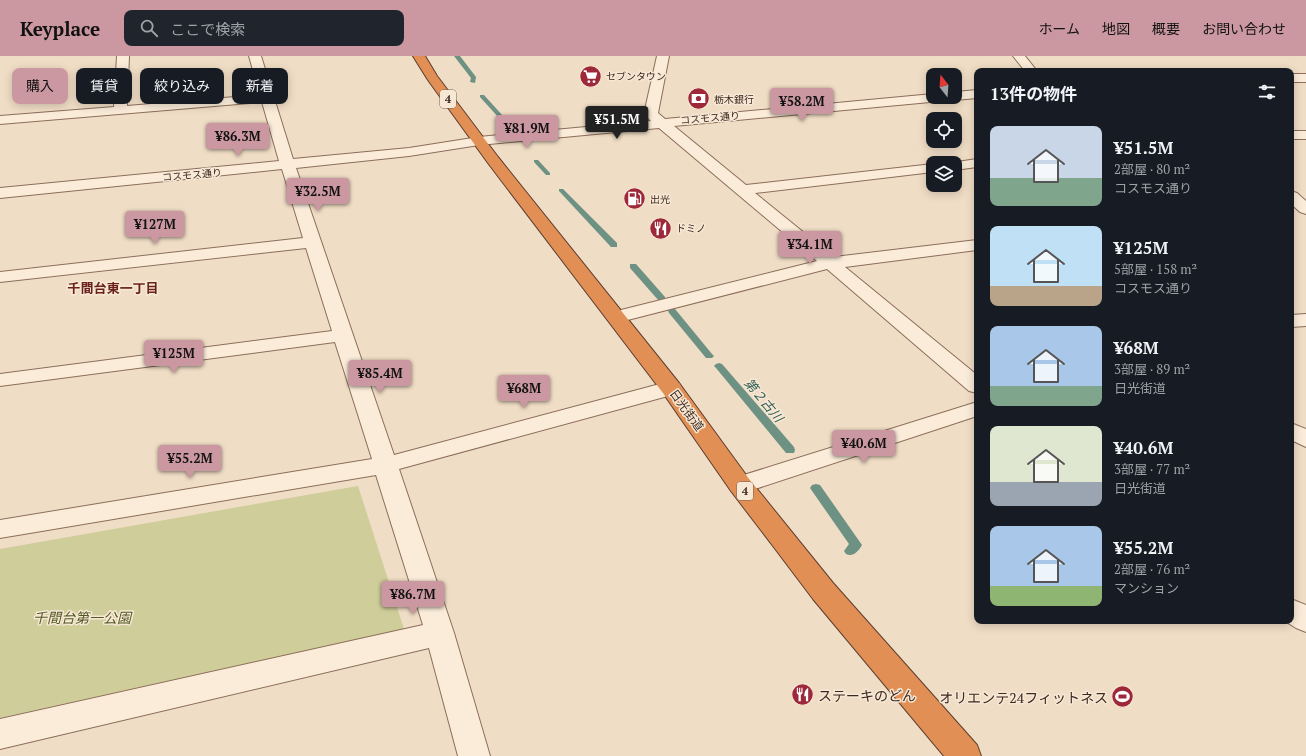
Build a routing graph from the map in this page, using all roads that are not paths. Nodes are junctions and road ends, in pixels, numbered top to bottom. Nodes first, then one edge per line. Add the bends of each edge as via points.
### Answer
1 (123, 56) edge
2 (255, 56) edge
3 (419, 56) edge
4 (663, 56) edge
5 (1019, 56) edge
6 (258, 68) edge
7 (1029, 68) edge
8 (1294, 78) edge
9 (1306, 78) edge
10 (974, 94) edge
11 (962, 95) edge
12 (926, 98) edge
13 (232, 101) edge
14 (269, 104) edge
15 (120, 110) junction
16 (0, 120) edge
17 (660, 123) junction
18 (1306, 134) edge
19 (1294, 135) edge
20 (479, 141) junction
21 (286, 160) junction
22 (974, 163) edge
23 (962, 165) edge
24 (926, 169) edge
25 (0, 181) edge
26 (743, 190) junction
27 (0, 193) edge
28 (1294, 199) edge
29 (1306, 209) edge
30 (313, 242) junction
31 (974, 245) edge
32 (831, 263) junction
33 (0, 277) edge
34 (616, 317) junction
35 (1306, 320) edge
36 (1294, 321) edge
37 (343, 335) junction
38 (0, 380) edge
39 (974, 383) edge
40 (671, 388) junction
41 (974, 410) edge
42 (1294, 432) edge
43 (1306, 439) edge
44 (385, 464) junction
45 (740, 485) junction
46 (0, 529) edge
47 (1294, 612) edge
48 (1306, 620) edge
49 (440, 633) junction
50 (0, 734) edge
51 (474, 756) edge
52 (965, 756) edge

1 - 15 street
2 - 6 street
3 - 20 highway, 日光街道 / 4
4 - 17 street via 651,114
5 - 7 street
8 - 9 street
10 - 11 street
12 - 17 street, コスモス通り
13 - 15 street
14 - 21 street
15 - 16 street
17 - 20 street, コスモス通り
17 - 26 street
18 - 19 street
20 - 21 street, コスモス通り via 409,152
20 - 34 highway, 日光街道 / 4
21 - 25 street, コスモス通り
21 - 27 street, コスモス通り
21 - 30 street
22 - 23 street
24 - 26 street
26 - 32 street
28 - 29 street
30 - 33 street
30 - 37 street
31 - 32 street
32 - 34 street
32 - 39 street
34 - 40 highway, 日光街道 / 4
35 - 36 street
37 - 38 street
37 - 44 street
40 - 44 street
40 - 45 highway, 日光街道 / 4
41 - 45 street
42 - 43 street
44 - 46 street
44 - 49 street
45 - 52 highway, 日光街道 / 4 via 824,591
47 - 48 street
49 - 50 street
49 - 51 street

